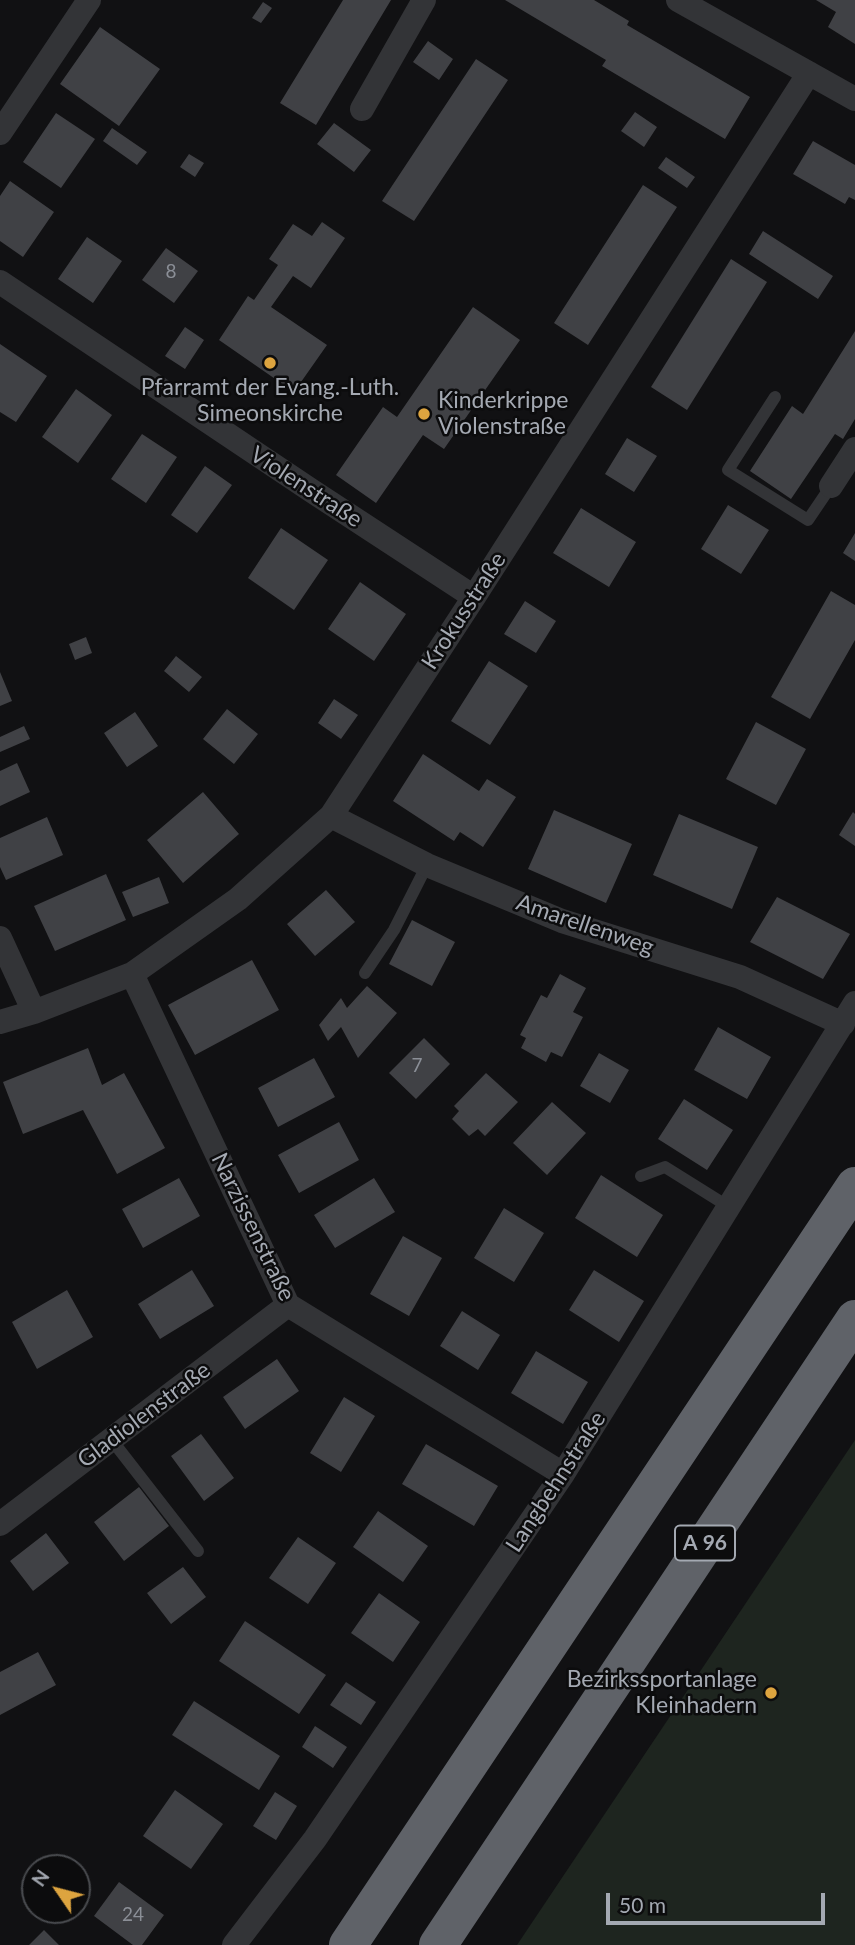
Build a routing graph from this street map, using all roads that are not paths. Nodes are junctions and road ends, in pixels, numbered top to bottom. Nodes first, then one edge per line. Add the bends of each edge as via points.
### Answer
1 (89, 0) edge
2 (424, 0) edge
3 (678, 0) edge
4 (809, 73) junction
5 (855, 99) edge
6 (362, 108) dead end
7 (3, 120) edge
8 (0, 282) edge
9 (775, 397) dead end
10 (855, 449) edge
11 (831, 486) joint
12 (474, 597) junction
13 (331, 816) junction
14 (427, 865) junction
15 (0, 938) edge
16 (365, 973) dead end
17 (132, 974) junction
18 (34, 1012) junction
19 (849, 1014) edge
20 (0, 1023) edge
21 (641, 1175) dead end
22 (855, 1186) edge
23 (729, 1207) junction
24 (288, 1305) junction
25 (855, 1318) edge
26 (111, 1440) junction
27 (563, 1474) junction
28 (0, 1524) edge
29 (198, 1551) dead end
30 (555, 1767) junction
31 (398, 1869) junction
32 (234, 1945) edge
33 (331, 1945) edge
34 (348, 1945) edge
35 (438, 1945) edge
36 (461, 1945) edge

1 - 7 street
2 - 6 street
3 - 4 street
4 - 5 street
4 - 12 street, Krokusstraße
8 - 12 street, Violenstraße
9 - 11 lane via 728,470 808,520
10 - 11 street
12 - 13 street, Krokusstraße
13 - 14 street, Amarellenweg
13 - 17 street, Krokusstraße via 238,899
14 - 16 lane via 394,930
14 - 19 street, Amarellenweg via 562,921
15 - 18 street
17 - 18 street, Krokusstraße
17 - 24 street, Narzissenstraße
18 - 20 street, Krokusstraße
19 - 23 street, Langbehnstraße
21 - 23 lane via 665,1167
22 - 31 highway
23 - 27 street, Langbehnstraße
24 - 26 street, Gladiolenstraße
24 - 27 street, Narzissenstraße
25 - 30 highway, A 96
26 - 28 street, Gladiolenstraße
26 - 29 lane
27 - 32 street, Langbehnstraße via 315,1839
30 - 35 highway, A 96
30 - 36 highway
31 - 33 highway
31 - 34 highway

